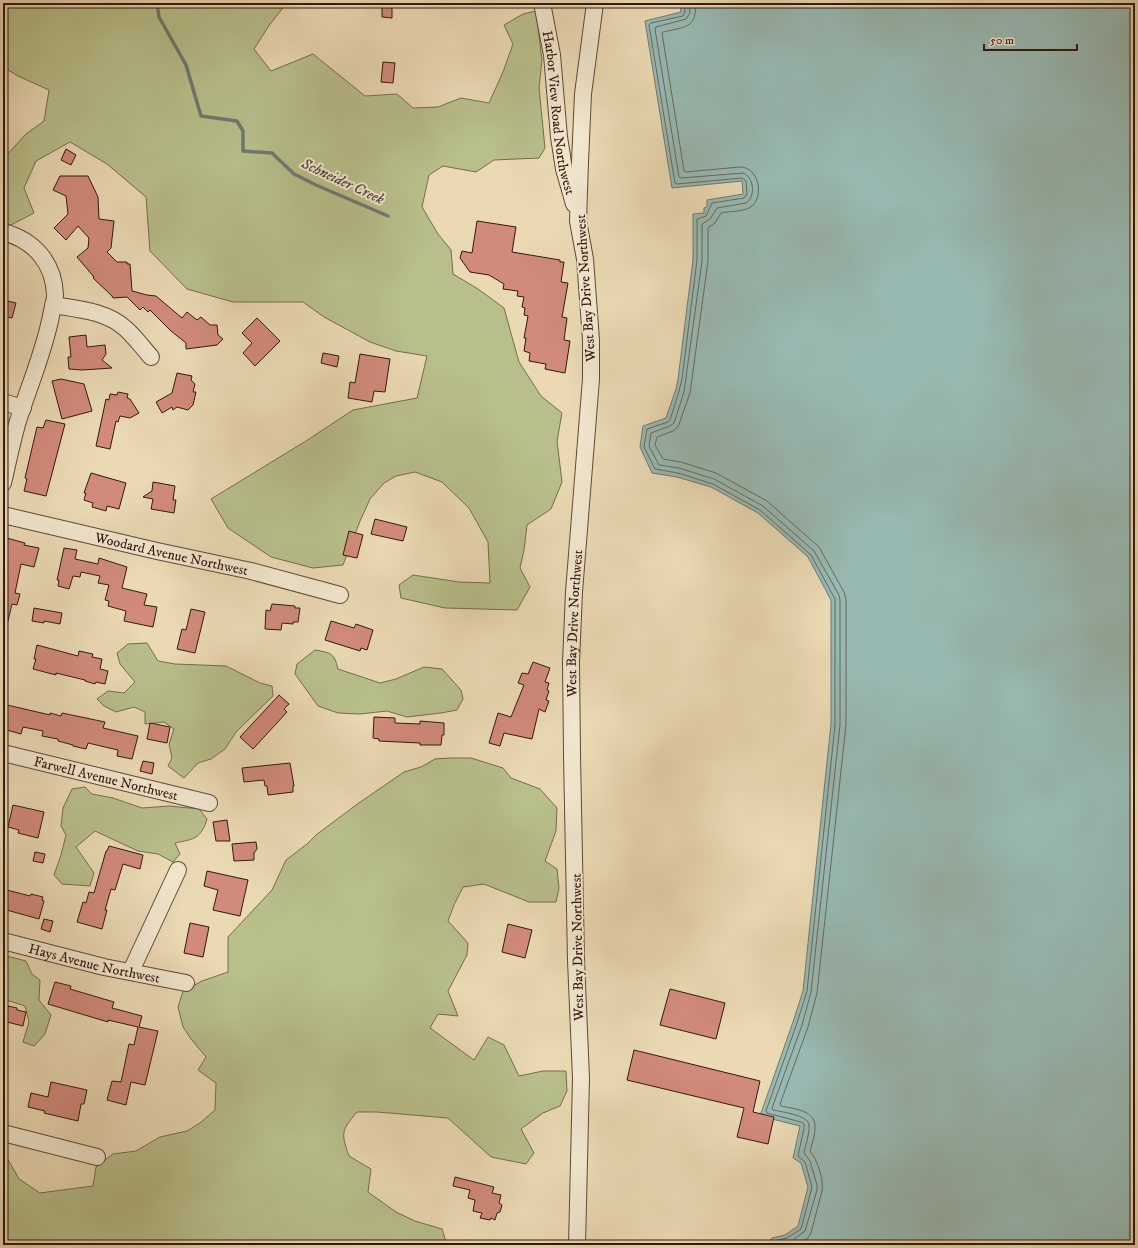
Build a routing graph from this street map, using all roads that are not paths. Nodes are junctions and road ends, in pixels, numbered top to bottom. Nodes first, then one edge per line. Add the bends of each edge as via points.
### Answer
1 (542, 3) edge
2 (595, 3) edge
3 (578, 221) junction
4 (3, 232) edge
5 (53, 306) junction
6 (151, 357) dead end
7 (3, 402) edge
8 (23, 408) junction
9 (3, 483) edge
10 (3, 515) edge
11 (340, 595) dead end
12 (3, 753) edge
13 (209, 803) dead end
14 (178, 870) dead end
15 (3, 941) edge
16 (131, 971) junction
17 (186, 983) dead end
18 (3, 1133) edge
19 (97, 1157) dead end
20 (577, 1245) edge

1 - 3 street, Harbor View Road Northwest via 552,55 564,169
2 - 3 street, West Bay Drive Northwest via 583,94
3 - 20 street, West Bay Drive Northwest via 585,259 591,379 571,662 576,960 581,1078
4 - 5 street via 21,239 35,249 49,267 55,297
5 - 6 street via 83,309 112,319 125,328
5 - 8 street via 49,327
7 - 8 street
8 - 9 street
10 - 11 street, Woodard Avenue Northwest via 251,571
12 - 13 street, Farwell Avenue Northwest
14 - 16 street
15 - 16 street, Hays Avenue Northwest via 104,967
16 - 17 street, Hays Avenue Northwest
18 - 19 street

